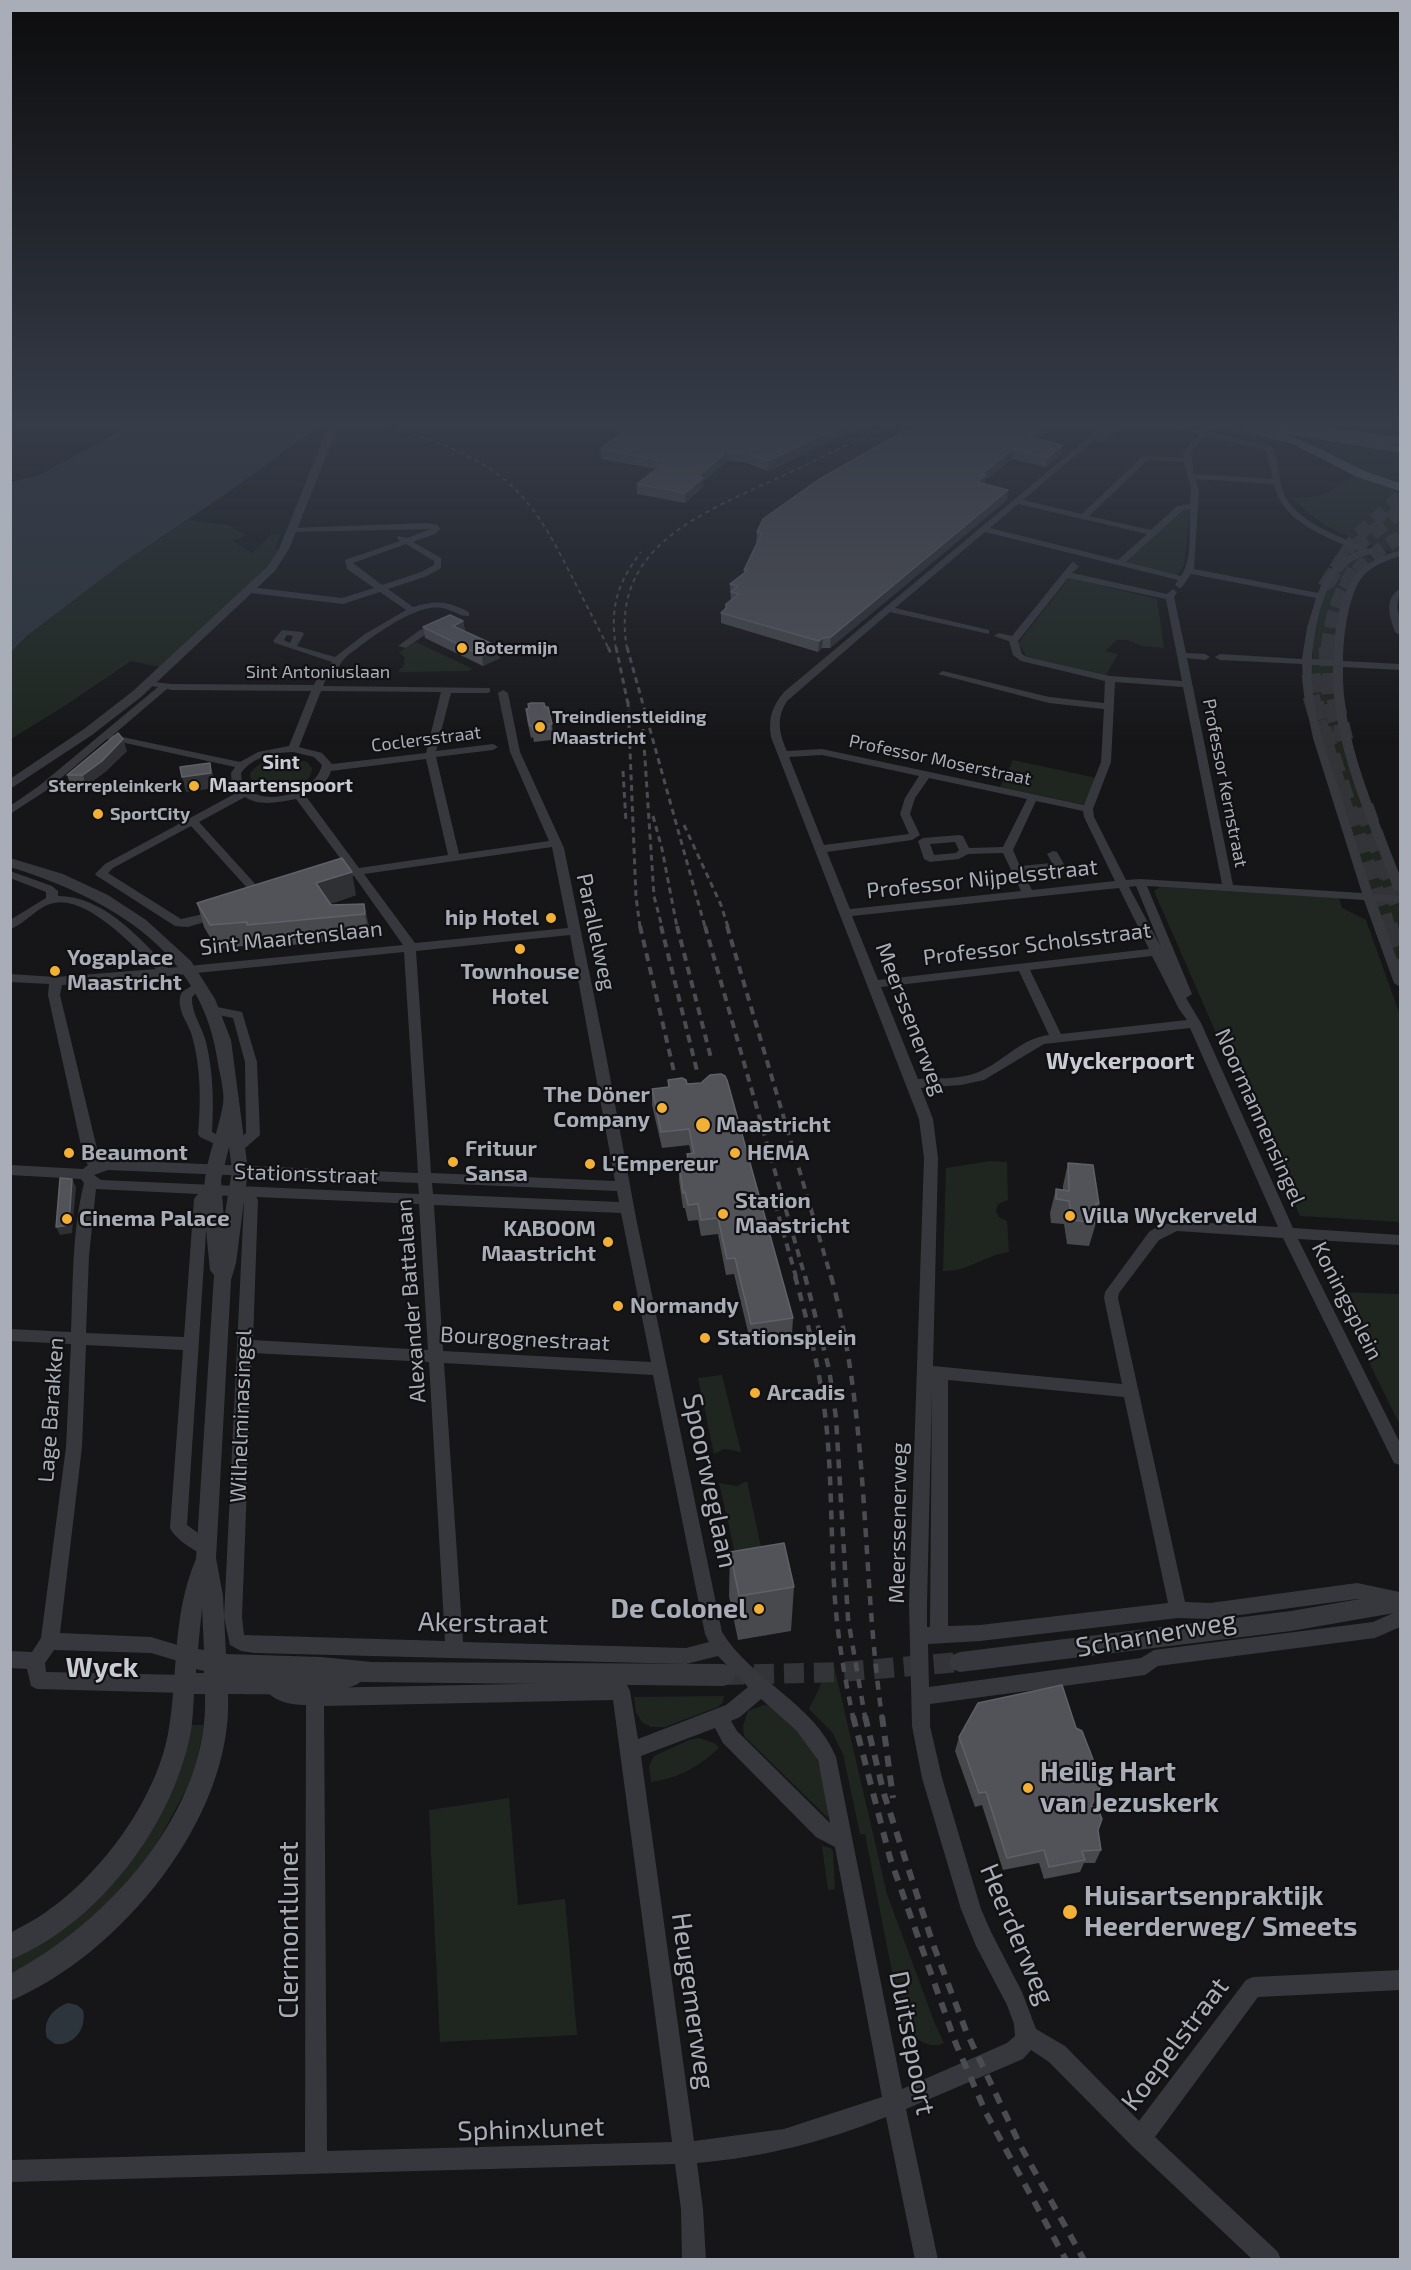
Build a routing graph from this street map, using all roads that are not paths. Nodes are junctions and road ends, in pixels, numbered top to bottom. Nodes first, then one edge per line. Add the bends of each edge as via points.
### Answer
1 (291, 533) edge
2 (394, 533) edge
3 (430, 533) edge
4 (979, 533) edge
5 (1000, 533) edge
6 (1152, 533) edge
7 (1188, 533) edge
8 (1326, 533) edge
9 (406, 542) junction
10 (1368, 552) junction
11 (1401, 553) edge
12 (1084, 554) junction
13 (1385, 559) junction
14 (1120, 563) junction
15 (1071, 569) junction
16 (1179, 585) junction
17 (380, 588) junction
18 (250, 590) junction
19 (1399, 595) edge
20 (1321, 596) junction
21 (479, 609) dead end
22 (890, 609) junction
23 (412, 610) junction
24 (1397, 614) edge
25 (466, 615) junction
26 (986, 632) dead end
27 (1401, 632) edge
28 (999, 636) dead end
29 (1014, 639) junction
30 (292, 646) dead end
31 (403, 646) dead end
32 (1182, 655) junction
33 (1205, 657) dead end
34 (1220, 657) dead end
35 (335, 660) junction
36 (1307, 663) junction
37 (1338, 665) junction
38 (1401, 668) edge
39 (943, 674) dead end
40 (1110, 679) junction
41 (148, 683) junction
42 (1188, 684) junction
43 (164, 687) junction
44 (319, 688) junction
45 (447, 689) junction
46 (487, 690) dead end
47 (503, 693) dead end
48 (1109, 707) junction
49 (105, 736) junction
50 (493, 747) dead end
51 (293, 750) junction
52 (783, 754) junction
53 (430, 755) junction
54 (242, 765) junction
55 (328, 768) junction
56 (926, 774) junction
57 (10, 785) edge
58 (244, 793) junction
59 (299, 795) junction
60 (1034, 797) junction
61 (1088, 809) junction
62 (10, 811) edge
63 (193, 821) junction
64 (555, 843) junction
65 (821, 849) junction
66 (1007, 850) junction
67 (965, 851) dead end
68 (1053, 854) dead end
69 (454, 856) junction
70 (10, 862) edge
71 (1017, 870) junction
72 (356, 871) junction
73 (10, 874) edge
74 (336, 878) edge
75 (1140, 882) junction
76 (1122, 884) junction
77 (1228, 888) junction
78 (1401, 890) edge
79 (1028, 894) junction
80 (1369, 897) junction
81 (52, 899) junction
82 (1401, 899) edge
83 (264, 900) edge
84 (232, 910) edge
85 (846, 913) junction
86 (10, 926) edge
87 (576, 931) junction
88 (410, 947) junction
89 (1163, 951) junction
90 (1023, 967) junction
91 (189, 969) junction
92 (165, 972) junction
93 (10, 978) edge
94 (56, 981) junction
95 (1401, 983) edge
96 (874, 984) junction
97 (199, 985) junction
98 (212, 1010) junction
99 (1194, 1020) junction
100 (1057, 1038) junction
101 (913, 1084) junction
102 (231, 1101) junction
103 (221, 1143) junction
104 (238, 1148) junction
105 (214, 1169) junction
106 (10, 1170) edge
107 (240, 1170) junction
108 (91, 1174) junction
109 (426, 1178) junction
110 (623, 1186) junction
111 (214, 1191) junction
112 (238, 1192) junction
113 (428, 1199) junction
114 (627, 1208) junction
115 (1288, 1233) junction
116 (1401, 1240) edge
117 (222, 1280) junction
118 (10, 1335) edge
119 (78, 1338) junction
120 (192, 1344) junction
121 (244, 1346) junction
122 (437, 1357) junction
123 (659, 1369) junction
124 (932, 1372) junction
125 (1129, 1391) junction
126 (1401, 1458) edge
127 (206, 1553) junction
128 (1401, 1601) edge
129 (1178, 1610) junction
130 (1401, 1614) edge
131 (1401, 1618) edge
132 (1291, 1621) junction
133 (918, 1636) junction
134 (939, 1636) junction
135 (50, 1641) junction
136 (242, 1643) joint
137 (722, 1647) junction
138 (456, 1651) junction
139 (188, 1656) junction
140 (10, 1659) edge
141 (36, 1661) junction
142 (960, 1662) tunnel mouth
143 (216, 1673) junction
144 (372, 1673) junction
145 (724, 1675) tunnel mouth
146 (267, 1683) junction
147 (185, 1684) junction
148 (762, 1687) junction
149 (621, 1691) joint
150 (315, 1697) junction
151 (919, 1697) junction
152 (720, 1718) junction
153 (631, 1751) junction
154 (844, 1837) junction
155 (10, 1948) edge
156 (1401, 1980) edge
157 (10, 1988) edge
158 (1026, 2035) junction
159 (894, 2103) junction
160 (1140, 2138) junction
161 (684, 2153) junction
162 (316, 2164) junction
163 (10, 2171) edge
164 (694, 2259) edge
165 (927, 2259) edge
166 (1270, 2259) edge

1 - 18 street via 274,566
2 - 9 street
3 - 9 street
4 - 22 street, Meerssenerweg
5 - 12 street
6 - 14 street
7 - 16 street, Professor Kernstraat
8 - 10 street
9 - 17 street via 348,562
9 - 17 street via 438,560 438,566
10 - 13 street
10 - 20 street via 1342,561
11 - 13 street
12 - 14 street
12 - 15 street
13 - 37 street via 1364,571 1353,585 1340,629
14 - 16 street
15 - 16 street
15 - 29 street
16 - 20 street
16 - 32 street, Professor Kernstraat
17 - 18 street via 337,601
17 - 23 street
18 - 41 street
19 - 24 street
20 - 36 street
21 - 25 street
22 - 26 street
22 - 52 street, Meerssenerweg via 782,699 774,724
23 - 25 street via 443,604
23 - 35 street
24 - 27 street
25 - 31 street via 423,632
28 - 29 street
29 - 40 street via 1012,643 1024,659
30 - 35 street
32 - 33 street
32 - 42 street, Professor Kernstraat
34 - 36 street
35 - 44 street via 332,671 323,674
36 - 37 street
36 - 80 street via 1310,702 1321,751
37 - 38 street
37 - 78 street via 1338,691 1350,747
39 - 48 street via 1049,700
40 - 42 street
40 - 48 street
41 - 43 street, Sint Antoniuslaan
41 - 57 street via 88,732
42 - 77 street, Professor Kernstraat
43 - 44 street, Sint Antoniuslaan
43 - 49 street
44 - 45 street, Sint Antoniuslaan
44 - 51 street
45 - 46 street, Sint Antoniuslaan
45 - 53 street
47 - 64 street, Parallelweg via 515,752
48 - 61 street via 1106,762
49 - 54 street
49 - 62 street
50 - 53 street, Coclersstraat
51 - 54 street via 264,753
51 - 55 street via 315,754
52 - 56 street, Professor Moserstraat via 822,752
52 - 65 street, Meerssenerweg
53 - 55 street, Coclersstraat
53 - 69 street
54 - 58 street via 235,782
55 - 59 street via 321,783
56 - 60 street, Professor Moserstraat
56 - 65 street via 905,813 915,835
58 - 59 street via 269,799
58 - 63 street
59 - 72 street
60 - 61 street, Professor Moserstraat
60 - 66 street
61 - 76 street, Noormannensingel
63 - 83 street
63 - 84 street via 109,866 102,872 103,877 181,924
64 - 69 street
64 - 87 street, Parallelweg
65 - 85 street, Meerssenerweg
66 - 67 street
66 - 71 street
68 - 71 street via 1059,866
69 - 72 street
70 - 91 street, Wilhelminasingel via 58,877 103,898 147,928
71 - 79 street
72 - 74 street
72 - 88 street
73 - 81 street via 48,888
75 - 76 street, Professor Nijpelsstraat
75 - 77 street, Professor Nijpelsstraat
75 - 89 street, Noormannensingel
76 - 79 street, Professor Nijpelsstraat
76 - 89 street, Noormannensingel
77 - 80 street, Professor Nijpelsstraat
79 - 85 street, Professor Nijpelsstraat
80 - 82 street, Professor Nijpelsstraat
80 - 95 street
81 - 86 street
81 - 92 street via 73,900 110,921
85 - 96 street, Meerssenerweg
87 - 88 street, Sint Maartenslaan
87 - 110 street, Parallelweg
88 - 91 street, Sint Maartenslaan
88 - 109 street, Alexander Battalaan
89 - 90 street, Professor Scholsstraat
89 - 99 street, Noormannensingel via 1185,1009
90 - 96 street, Professor Scholsstraat
90 - 100 street
91 - 92 street, Sint Maartenslaan
91 - 97 street, Wilhelminasingel
92 - 94 street, Sint Maartenslaan
93 - 94 street, Sint Maartenslaan
94 - 108 street, Lage Barakken via 54,995 91,1159
96 - 101 street, Meerssenerweg
97 - 98 street, Wilhelminasingel
97 - 103 street via 184,1001 197,1032 207,1078 205,1134
98 - 102 street, Wilhelminasingel via 225,1049
98 - 104 street via 238,1015 250,1062 253,1135
99 - 100 street
99 - 115 street, Noormannensingel
100 - 101 street via 1026,1045 988,1074 976,1078
101 - 124 street, Meerssenerweg via 931,1145
102 - 103 street, Wilhelminasingel
102 - 104 street, Wilhelminasingel
103 - 105 street, Wilhelminasingel
104 - 107 street, Wilhelminasingel
105 - 107 street, Stationsstraat
105 - 108 street, Stationsstraat via 108,1165
105 - 111 street, Wilhelminasingel
106 - 108 street
107 - 109 street, Stationsstraat
107 - 112 street, Wilhelminasingel
108 - 111 street, Stationsstraat via 100,1185
108 - 119 street, Lage Barakken
109 - 110 street, Stationsstraat
109 - 113 street, Alexander Battalaan
110 - 114 street
111 - 112 street, Stationsstraat
111 - 117 street, Wilhelminasingel via 217,1264
111 - 120 street via 201,1199
112 - 113 street, Stationsstraat
112 - 117 street, Wilhelminasingel
112 - 121 street, Wilhelminasingel via 251,1200
113 - 114 street, Stationsstraat
113 - 122 street, Alexander Battalaan
114 - 123 street, Spoorweglaan
115 - 116 street, Koningsplein
115 - 125 street via 1190,1226 1163,1230 1154,1236 1111,1298
115 - 126 street, Koningsplein
117 - 127 street, Wilhelminasingel
118 - 119 street
119 - 120 street
119 - 135 street, Lage Barakken via 74,1447
120 - 127 street via 178,1528
121 - 122 street, Bourgognestraat
121 - 136 street, Wilhelminasingel via 233,1617 236,1639
122 - 123 street, Bourgognestraat
122 - 138 street, Alexander Battalaan
123 - 137 street, Spoorweglaan via 714,1634
124 - 125 street
124 - 133 street, Meerssenerweg
124 - 134 street, Meerssenerweg
125 - 129 street
127 - 139 street, Wilhelminasingel via 192,1599
127 - 143 street, Wilhelminasingel
128 - 129 street, Scharnerweg via 1357,1591 1210,1611
128 - 132 street, Scharnerweg
129 - 134 street, Scharnerweg
130 - 132 street, Scharnerweg
131 - 151 street, Scharnerweg via 1375,1630 1154,1658 1145,1666
132 - 142 street, Scharnerweg
133 - 134 street, Scharnerweg
133 - 151 street, Heerderweg
135 - 139 street via 151,1645
135 - 141 street
136 - 138 street, Akerstraat
137 - 138 street, Akerstraat via 686,1656
137 - 148 street, Spoorweglaan
139 - 143 street
139 - 147 street, Wilhelminasingel
140 - 141 street
141 - 147 street via 37,1680
143 - 144 street, Akerstraat via 321,1667
143 - 146 street, Akerstraat
143 - 147 street
143 - 157 street, Wilhelminasingel via 217,1717 208,1763 188,1813 165,1854 101,1928 50,1967
144 - 145 street, Akerstraat
144 - 146 street, Akerstraat via 318,1682
146 - 150 street, Akerstraat via 289,1696
147 - 155 street, Wilhelminasingel via 176,1751 142,1826 88,1893 56,1920
148 - 152 street
148 - 154 street, Duitsepoort via 819,1741 827,1757
149 - 150 street, Akerstraat
149 - 153 street, Heugemerweg
150 - 162 street, Clermontlunet
151 - 158 street, Heerderweg via 927,1759 971,1909 1021,2012
152 - 153 street
152 - 154 street via 730,1737 823,1830 834,1837
153 - 161 street, Heugemerweg
154 - 159 street, Duitsepoort
156 - 160 street, Koepelstraat via 1253,1987
158 - 159 street, Sphinxlunet via 1015,2051
158 - 160 street, Heerderweg via 1057,2054
159 - 161 street, Sphinxlunet via 785,2139
159 - 165 street, Duitsepoort
160 - 166 street, Heerderweg
161 - 162 street, Sphinxlunet
161 - 164 street, Heugemerweg
162 - 163 street, Sphinxlunet

